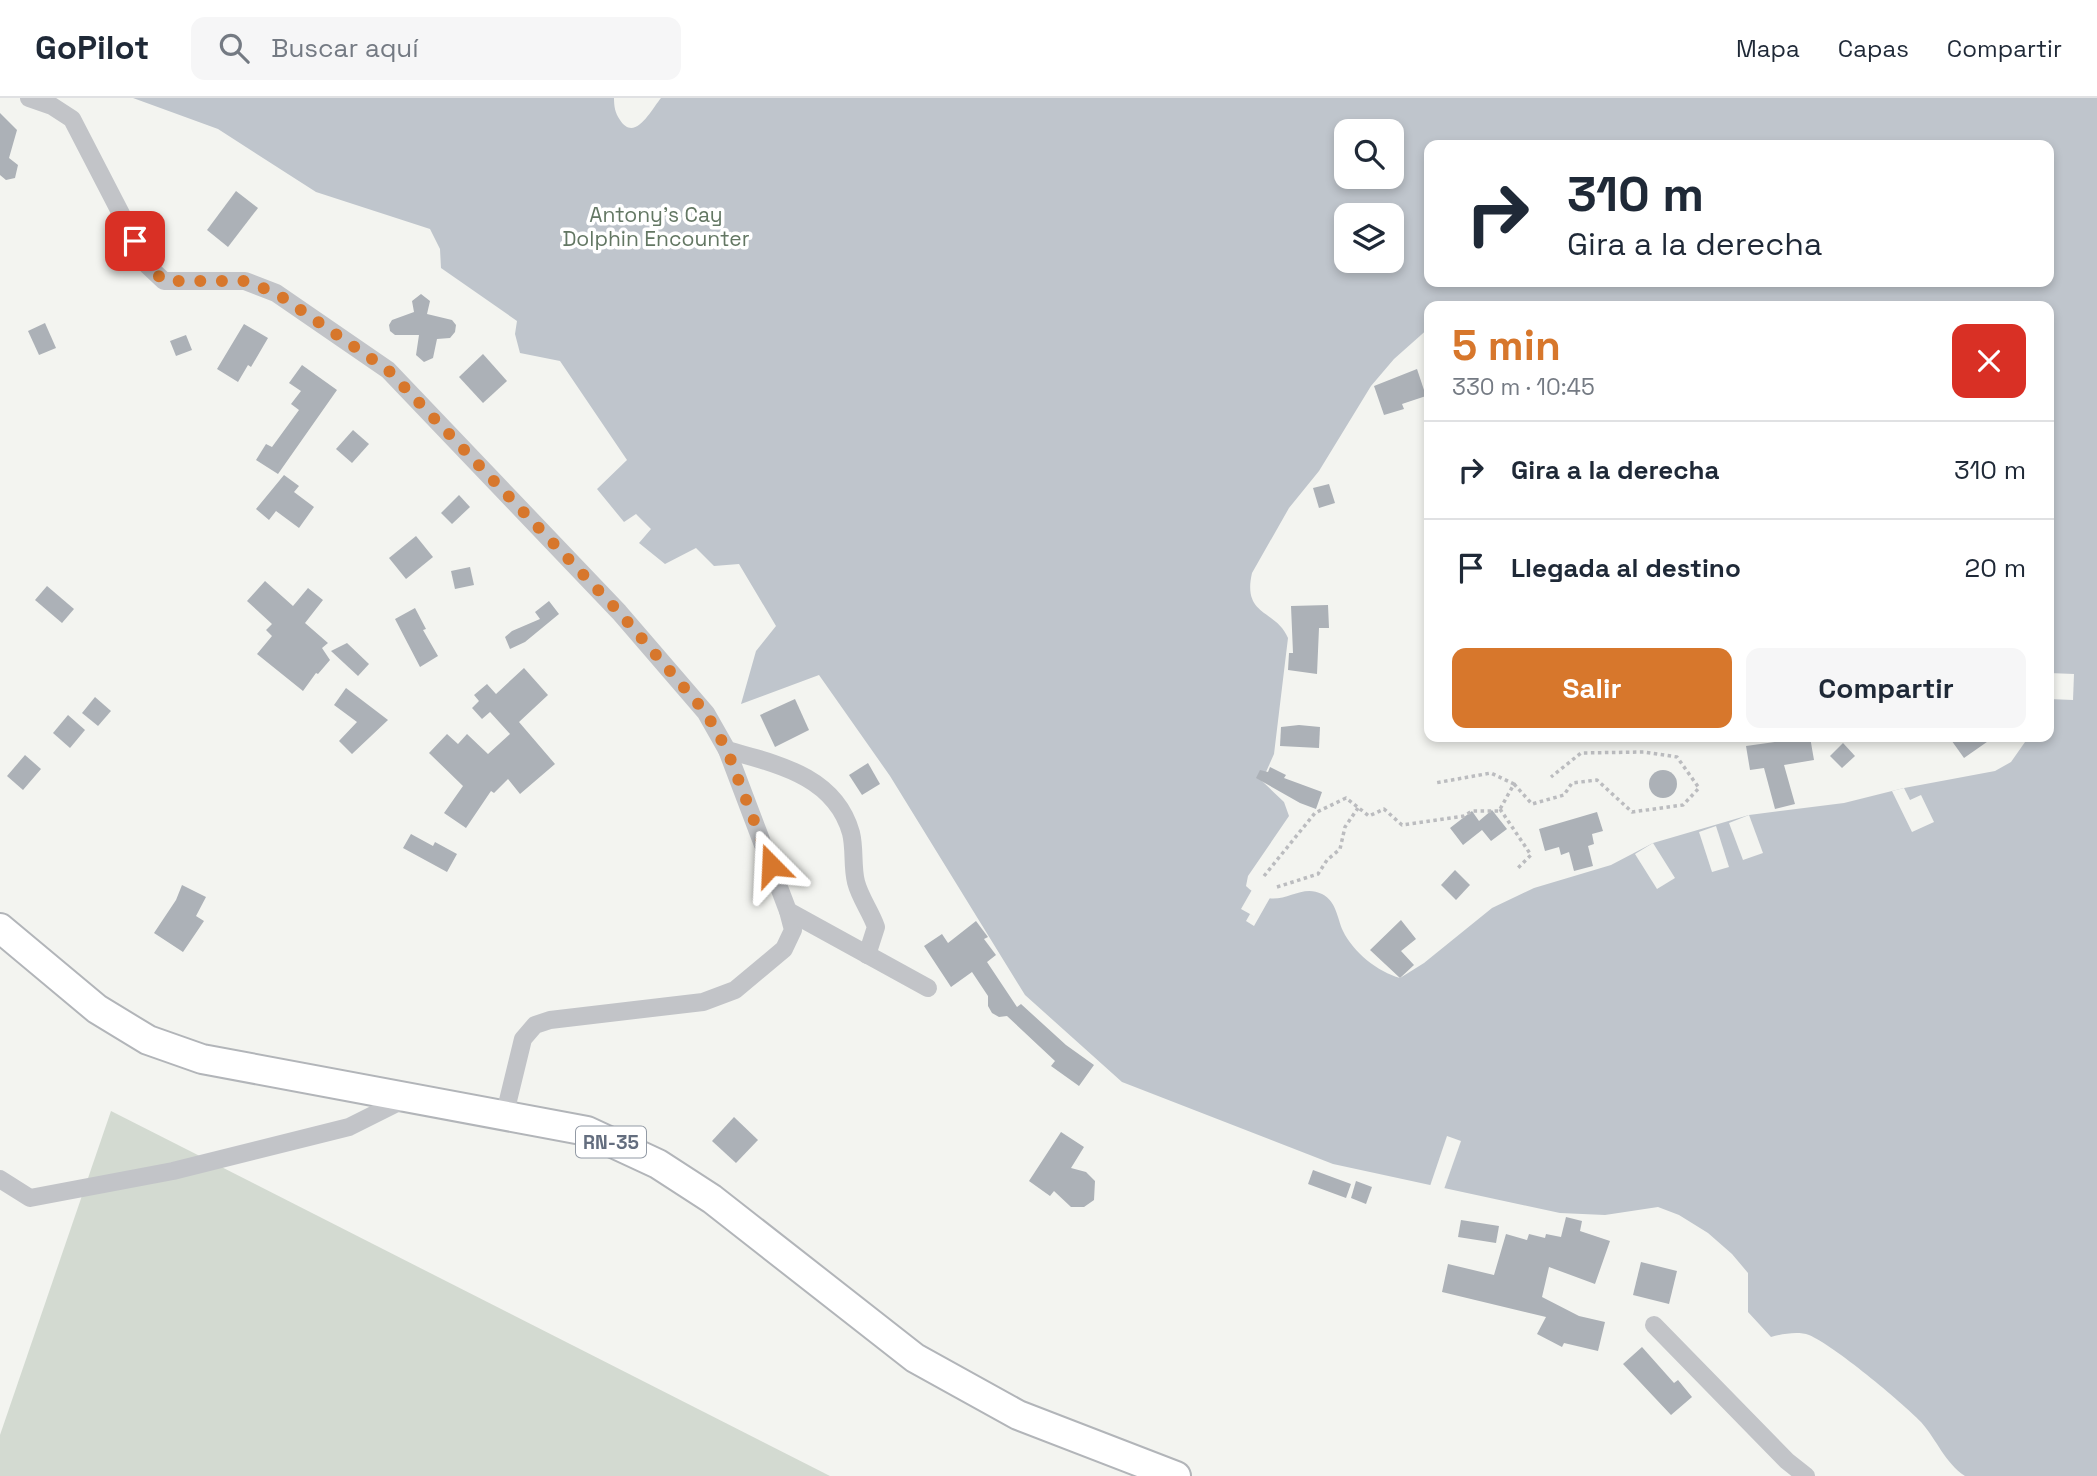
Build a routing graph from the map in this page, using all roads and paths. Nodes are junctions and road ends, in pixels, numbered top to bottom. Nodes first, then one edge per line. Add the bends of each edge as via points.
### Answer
1 (29, 98) edge
2 (727, 750) junction
3 (1551, 777) dead end
4 (1435, 783) dead end
5 (1514, 784) junction
6 (1358, 808) junction
7 (1500, 809) junction
8 (1516, 870) dead end
9 (1264, 876) dead end
10 (1277, 887) dead end
11 (788, 911) junction
12 (0, 928) edge
13 (867, 955) junction
14 (928, 988) dead end
15 (407, 1098) junction
16 (504, 1117) junction
17 (0, 1179) edge
18 (1654, 1325) dead end
19 (1176, 1476) edge
20 (1806, 1476) edge

1 - 2 street via 72,119 148,266 164,281 245,281 276,293 388,370 619,612 706,713
2 - 11 street
2 - 13 street via 809,778 829,793 843,812 851,835 855,880 876,927
3 - 5 path via 1581,754 1644,752 1677,757 1699,788 1683,805 1632,812 1597,780 1572,783 1564,795 1532,804
4 - 5 path via 1491,773
5 - 7 path
6 - 7 path via 1369,816 1384,809 1402,825
6 - 9 path via 1346,798 1315,813
6 - 10 path via 1345,827 1340,849 1318,874
7 - 8 path via 1531,855
11 - 13 street
11 - 16 street via 793,930 784,949 735,990 703,1002 550,1020 536,1026 523,1039
12 - 15 main road, RN-35 via 97,1009 148,1040 202,1059
13 - 14 street
15 - 16 main road, RN-35
15 - 17 street via 349,1127 173,1171 30,1199
16 - 19 main road, RN-35 via 587,1131 658,1164 712,1199 915,1358 1018,1415
18 - 20 street

